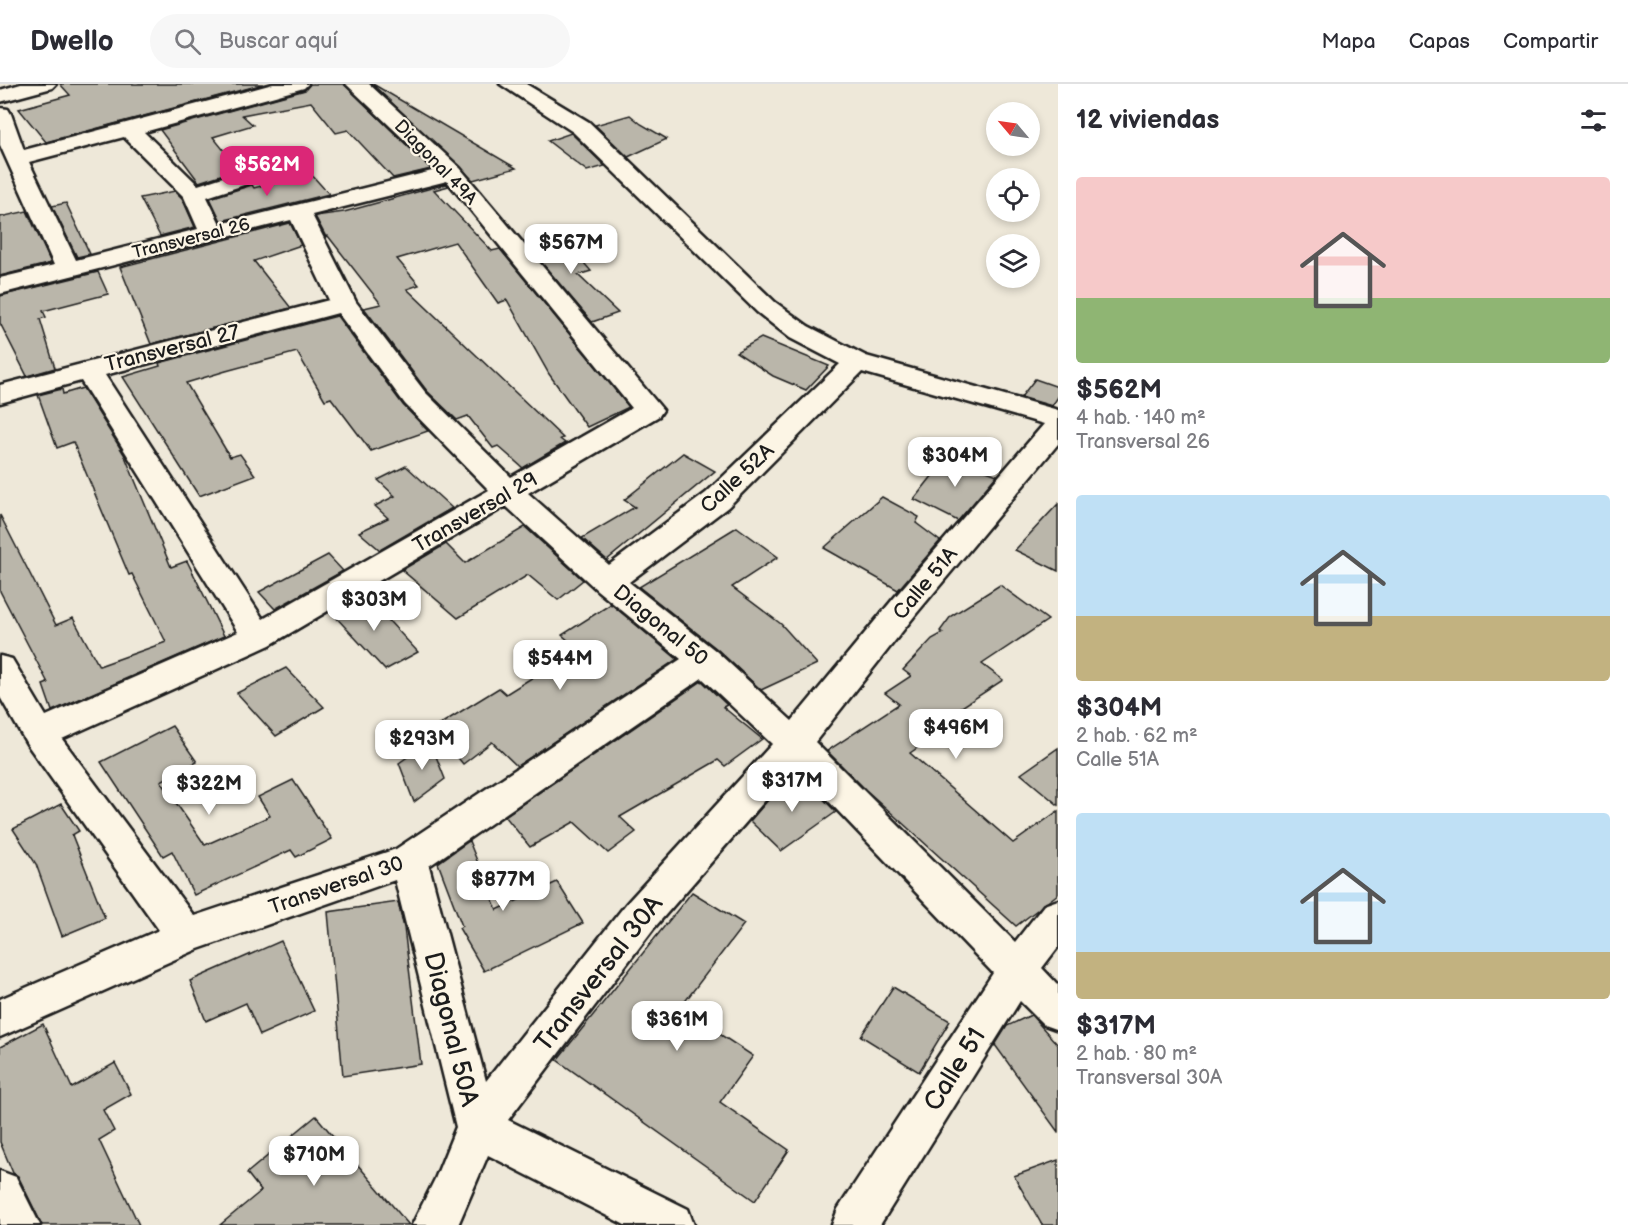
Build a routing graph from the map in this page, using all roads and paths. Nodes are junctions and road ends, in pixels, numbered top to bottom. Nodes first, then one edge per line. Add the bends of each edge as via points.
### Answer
1 (45, 84) edge
2 (297, 84) edge
3 (357, 84) edge
4 (511, 84) edge
5 (0, 96) edge
6 (0, 114) edge
7 (128, 128) junction
8 (186, 134) dead end
9 (146, 144) junction
10 (16, 159) junction
11 (452, 173) junction
12 (248, 176) dead end
13 (194, 194) junction
14 (299, 212) junction
15 (212, 233) junction
16 (68, 269) junction
17 (0, 286) edge
18 (344, 304) junction
19 (857, 362) junction
20 (88, 370) junction
21 (0, 394) edge
22 (649, 410) joint
23 (1058, 419) edge
24 (1058, 426) edge
25 (509, 493) junction
26 (608, 582) junction
27 (258, 637) junction
28 (704, 660) junction
29 (0, 668) edge
30 (39, 734) junction
31 (794, 743) junction
32 (409, 860) junction
33 (1058, 917) edge
34 (186, 936) junction
35 (1018, 969) junction
36 (1058, 1012) edge
37 (0, 1018) edge
38 (477, 1127) junction
39 (0, 1192) edge
40 (16, 1225) edge
41 (434, 1225) edge
42 (672, 1225) edge
43 (854, 1225) edge

1 - 5 street
2 - 7 street
3 - 11 street, Diagonal 49A
4 - 19 street via 581,127 766,307 800,332
6 - 10 street
7 - 9 street
7 - 10 street
8 - 9 street
9 - 13 street
10 - 16 street
11 - 14 street, Transversal 26
11 - 22 street, Diagonal 49A
12 - 13 street
13 - 15 street
14 - 15 street, Transversal 26
14 - 18 street, Diagonal 50
15 - 16 street, Transversal 26
16 - 17 street, Transversal 26
18 - 20 street, Transversal 27
18 - 25 street, Diagonal 50 via 415,399
19 - 23 street
19 - 26 street, Calle 52A via 717,500
20 - 21 street, Transversal 27
20 - 27 street
22 - 25 street, Transversal 29
24 - 31 street, Calle 51A via 904,606
25 - 26 street, Diagonal 50
25 - 27 street, Transversal 29
26 - 28 street, Diagonal 50
27 - 30 street, Transversal 29
28 - 31 street, Diagonal 50
28 - 32 street, Transversal 30
29 - 30 street
30 - 34 street
31 - 35 street, Diagonal 50
31 - 38 street, Transversal 30A via 640,916
32 - 34 street, Transversal 30
32 - 38 street, Diagonal 50A
33 - 35 street, Calle 51
34 - 37 street, Transversal 30
35 - 36 street, Diagonal 50
35 - 43 street, Calle 51
38 - 41 street, Transversal 30A
38 - 42 street, Diagonal 50A
39 - 40 street

